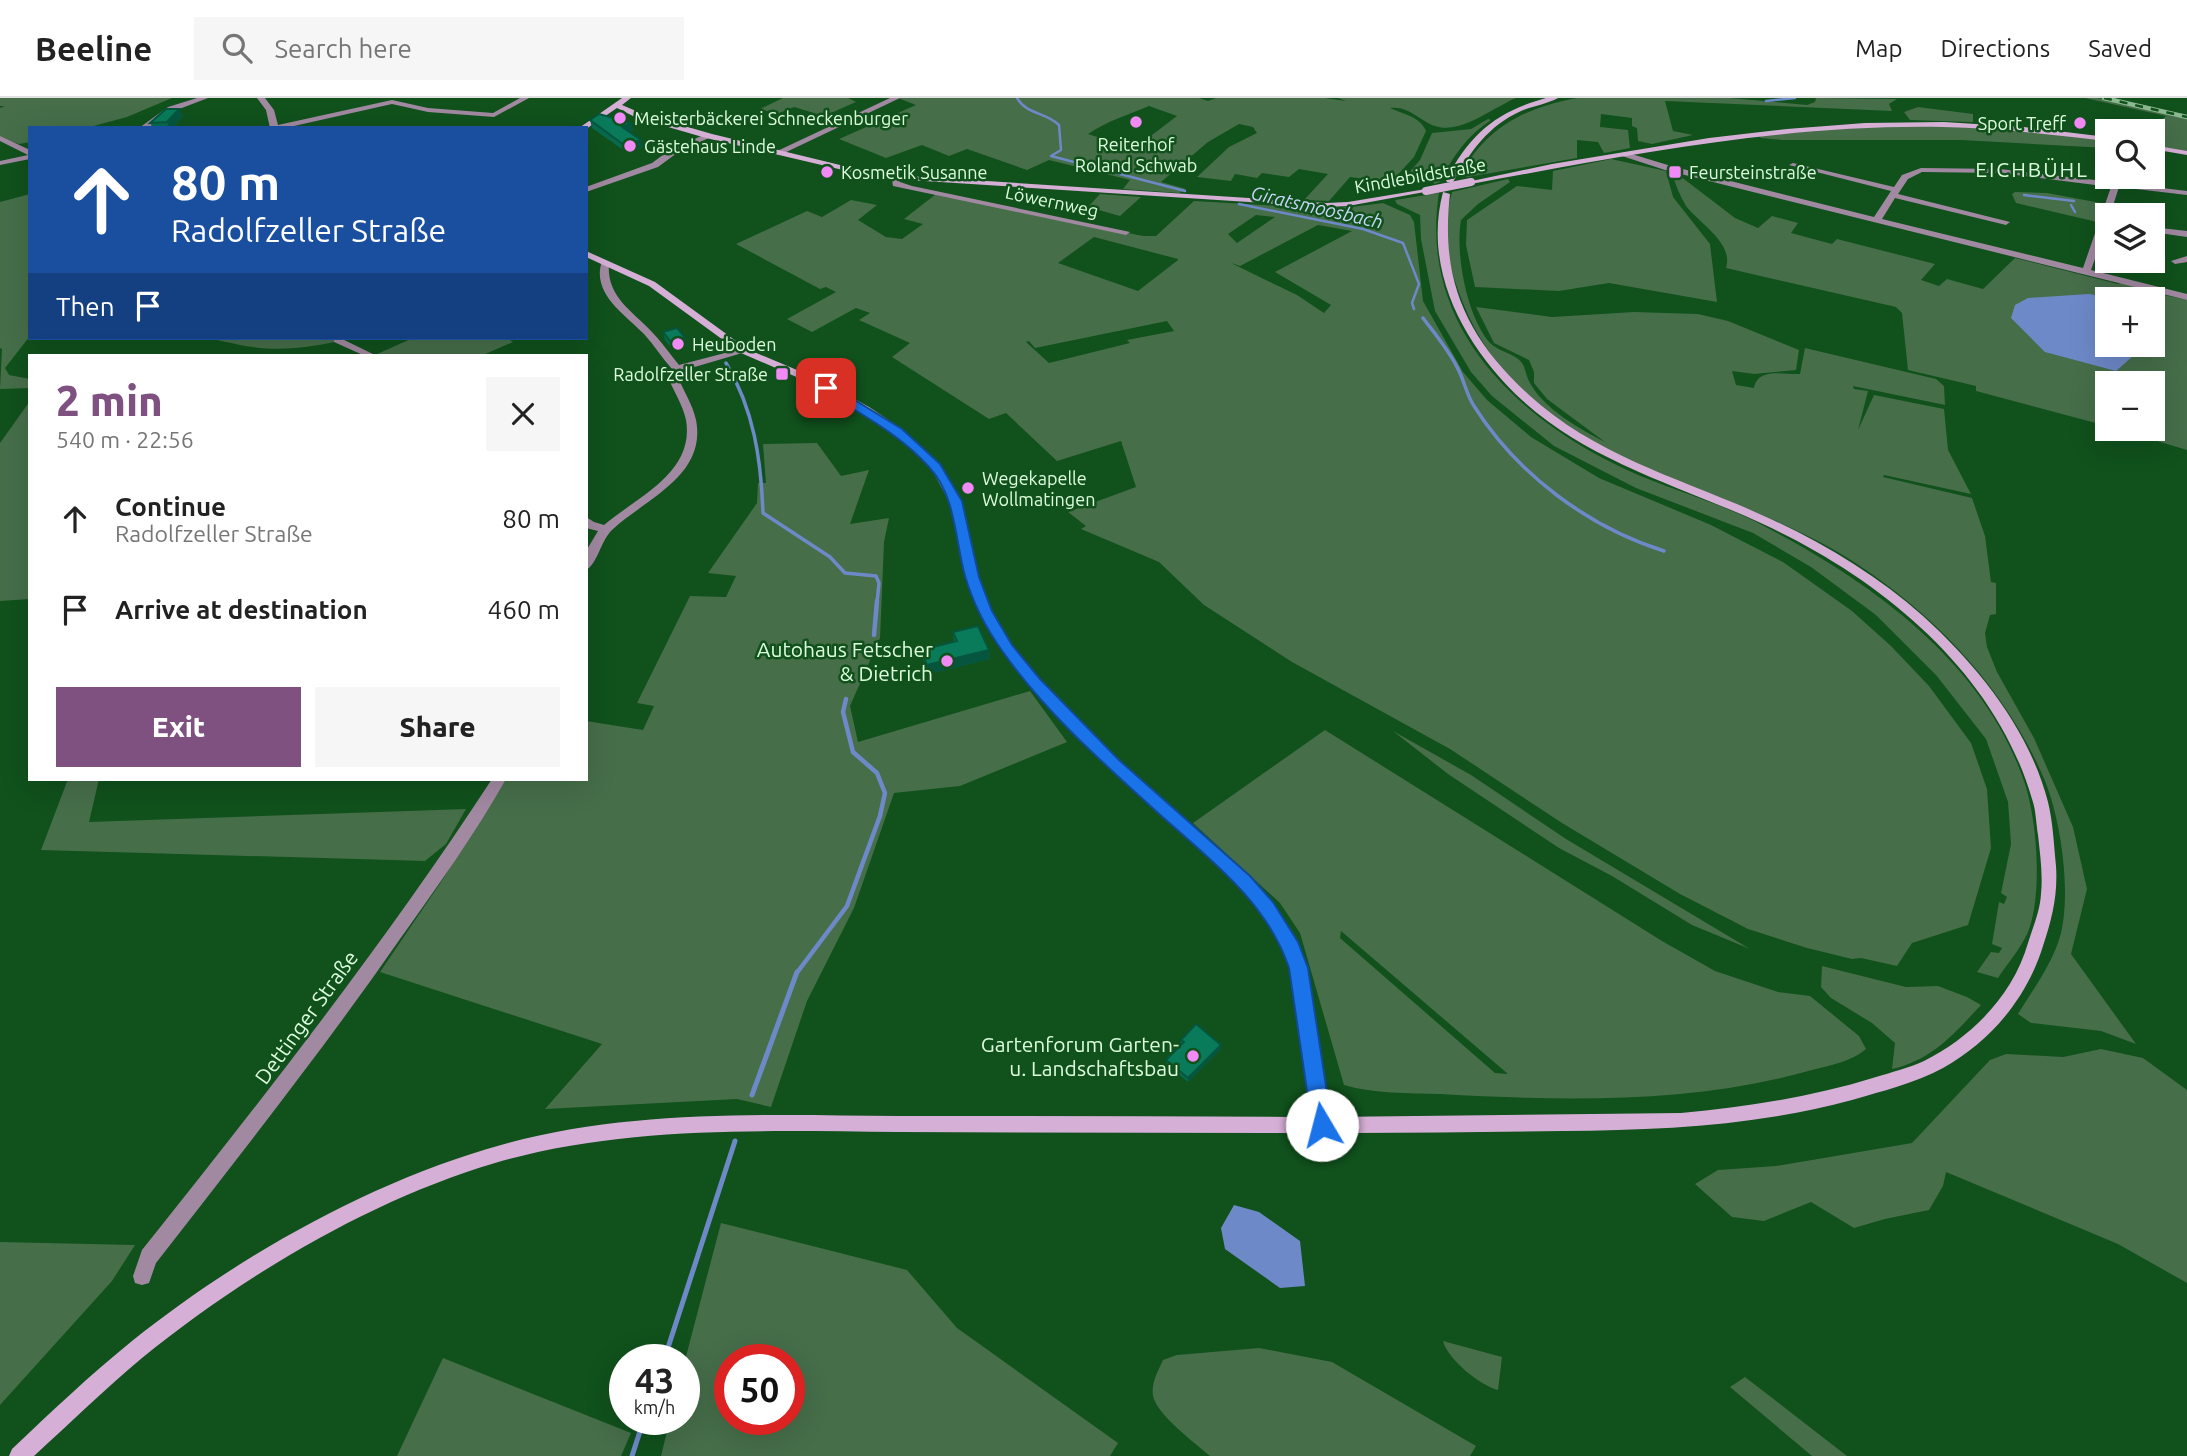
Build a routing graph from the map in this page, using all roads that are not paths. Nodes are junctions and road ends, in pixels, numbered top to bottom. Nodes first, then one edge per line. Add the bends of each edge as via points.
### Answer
1 (204, 98) edge
2 (261, 98) edge
3 (525, 98) edge
4 (627, 98) edge
5 (896, 98) edge
6 (1554, 98) edge
7 (618, 106) junction
8 (146, 126) edge
9 (274, 126) edge
10 (283, 126) edge
11 (586, 126) edge
12 (709, 136) junction
13 (0, 138) edge
14 (2095, 138) edge
15 (2165, 149) edge
16 (777, 153) junction
17 (2187, 153) edge
18 (28, 154) edge
19 (1625, 154) junction
20 (28, 156) edge
21 (0, 163) edge
22 (1793, 165) dead end
23 (894, 177) junction
24 (2095, 179) edge
25 (1450, 180) dead end
26 (588, 189) edge
27 (2163, 189) edge
28 (1894, 192) junction
29 (2187, 193) edge
30 (1446, 194) dead end
31 (1877, 219) junction
32 (2006, 222) dead end
33 (2165, 231) edge
34 (1126, 232) dead end
35 (2187, 234) edge
36 (2095, 249) edge
37 (588, 255) edge
38 (2187, 259) edge
39 (2175, 261) dead end
40 (605, 263) junction
41 (2086, 271) junction
42 (2187, 297) edge
43 (337, 340) dead end
44 (744, 351) junction
45 (368, 354) edge
46 (677, 369) junction
47 (588, 523) edge
48 (605, 529) junction
49 (588, 562) edge
50 (498, 781) edge
51 (1322, 1125) junction
52 (142, 1276) dead end
53 (19, 1456) edge

1 - 8 street via 171,109
2 - 9 street
3 - 10 street via 494,115 392,102
4 - 7 main road
5 - 16 street
6 - 25 main road via 1518,109 1482,132
7 - 11 main road
7 - 12 main road, Kindlebildstraße
12 - 16 main road, Kindlebildstraße
12 - 26 street via 655,164
13 - 18 street
14 - 19 main road, Kindlebildstraße via 1980,125 1894,123 1750,133
15 - 17 main road
16 - 23 main road, Kindlebildstraße
19 - 23 main road, Kindlebildstraße, bridge via 1348,204
19 - 31 street
20 - 21 street
22 - 28 street
23 - 34 street, Löwernweg via 896,184 912,188
24 - 28 street via 1939,169 1910,173
27 - 29 street
28 - 31 street
28 - 32 street
30 - 51 main road via 1441,239 1458,312 1485,355 1530,402 1596,447 1769,522 1839,559 1918,618 1951,651 1992,699 2023,750 2048,830 2049,899 2031,958 2011,995 1981,1032 1931,1066 1848,1095 1731,1117 1681,1121
31 - 41 street
33 - 35 street
36 - 41 street
37 - 40 main road
38 - 39 street
40 - 44 main road via 652,284
40 - 46 street via 608,292
41 - 42 street
43 - 45 street
44 - 46 street
44 - 51 main road via 865,409 898,431 936,466 955,501 976,589 1007,648 1114,764 1244,880 1280,926 1298,968
46 - 48 street via 672,375 691,420 689,454 675,475
47 - 48 street
48 - 49 street
50 - 52 street, Dettinger Straße via 308,1056 149,1257
51 - 53 main road via 749,1124 597,1132 539,1144 478,1160 409,1186 335,1220 259,1265 155,1335

